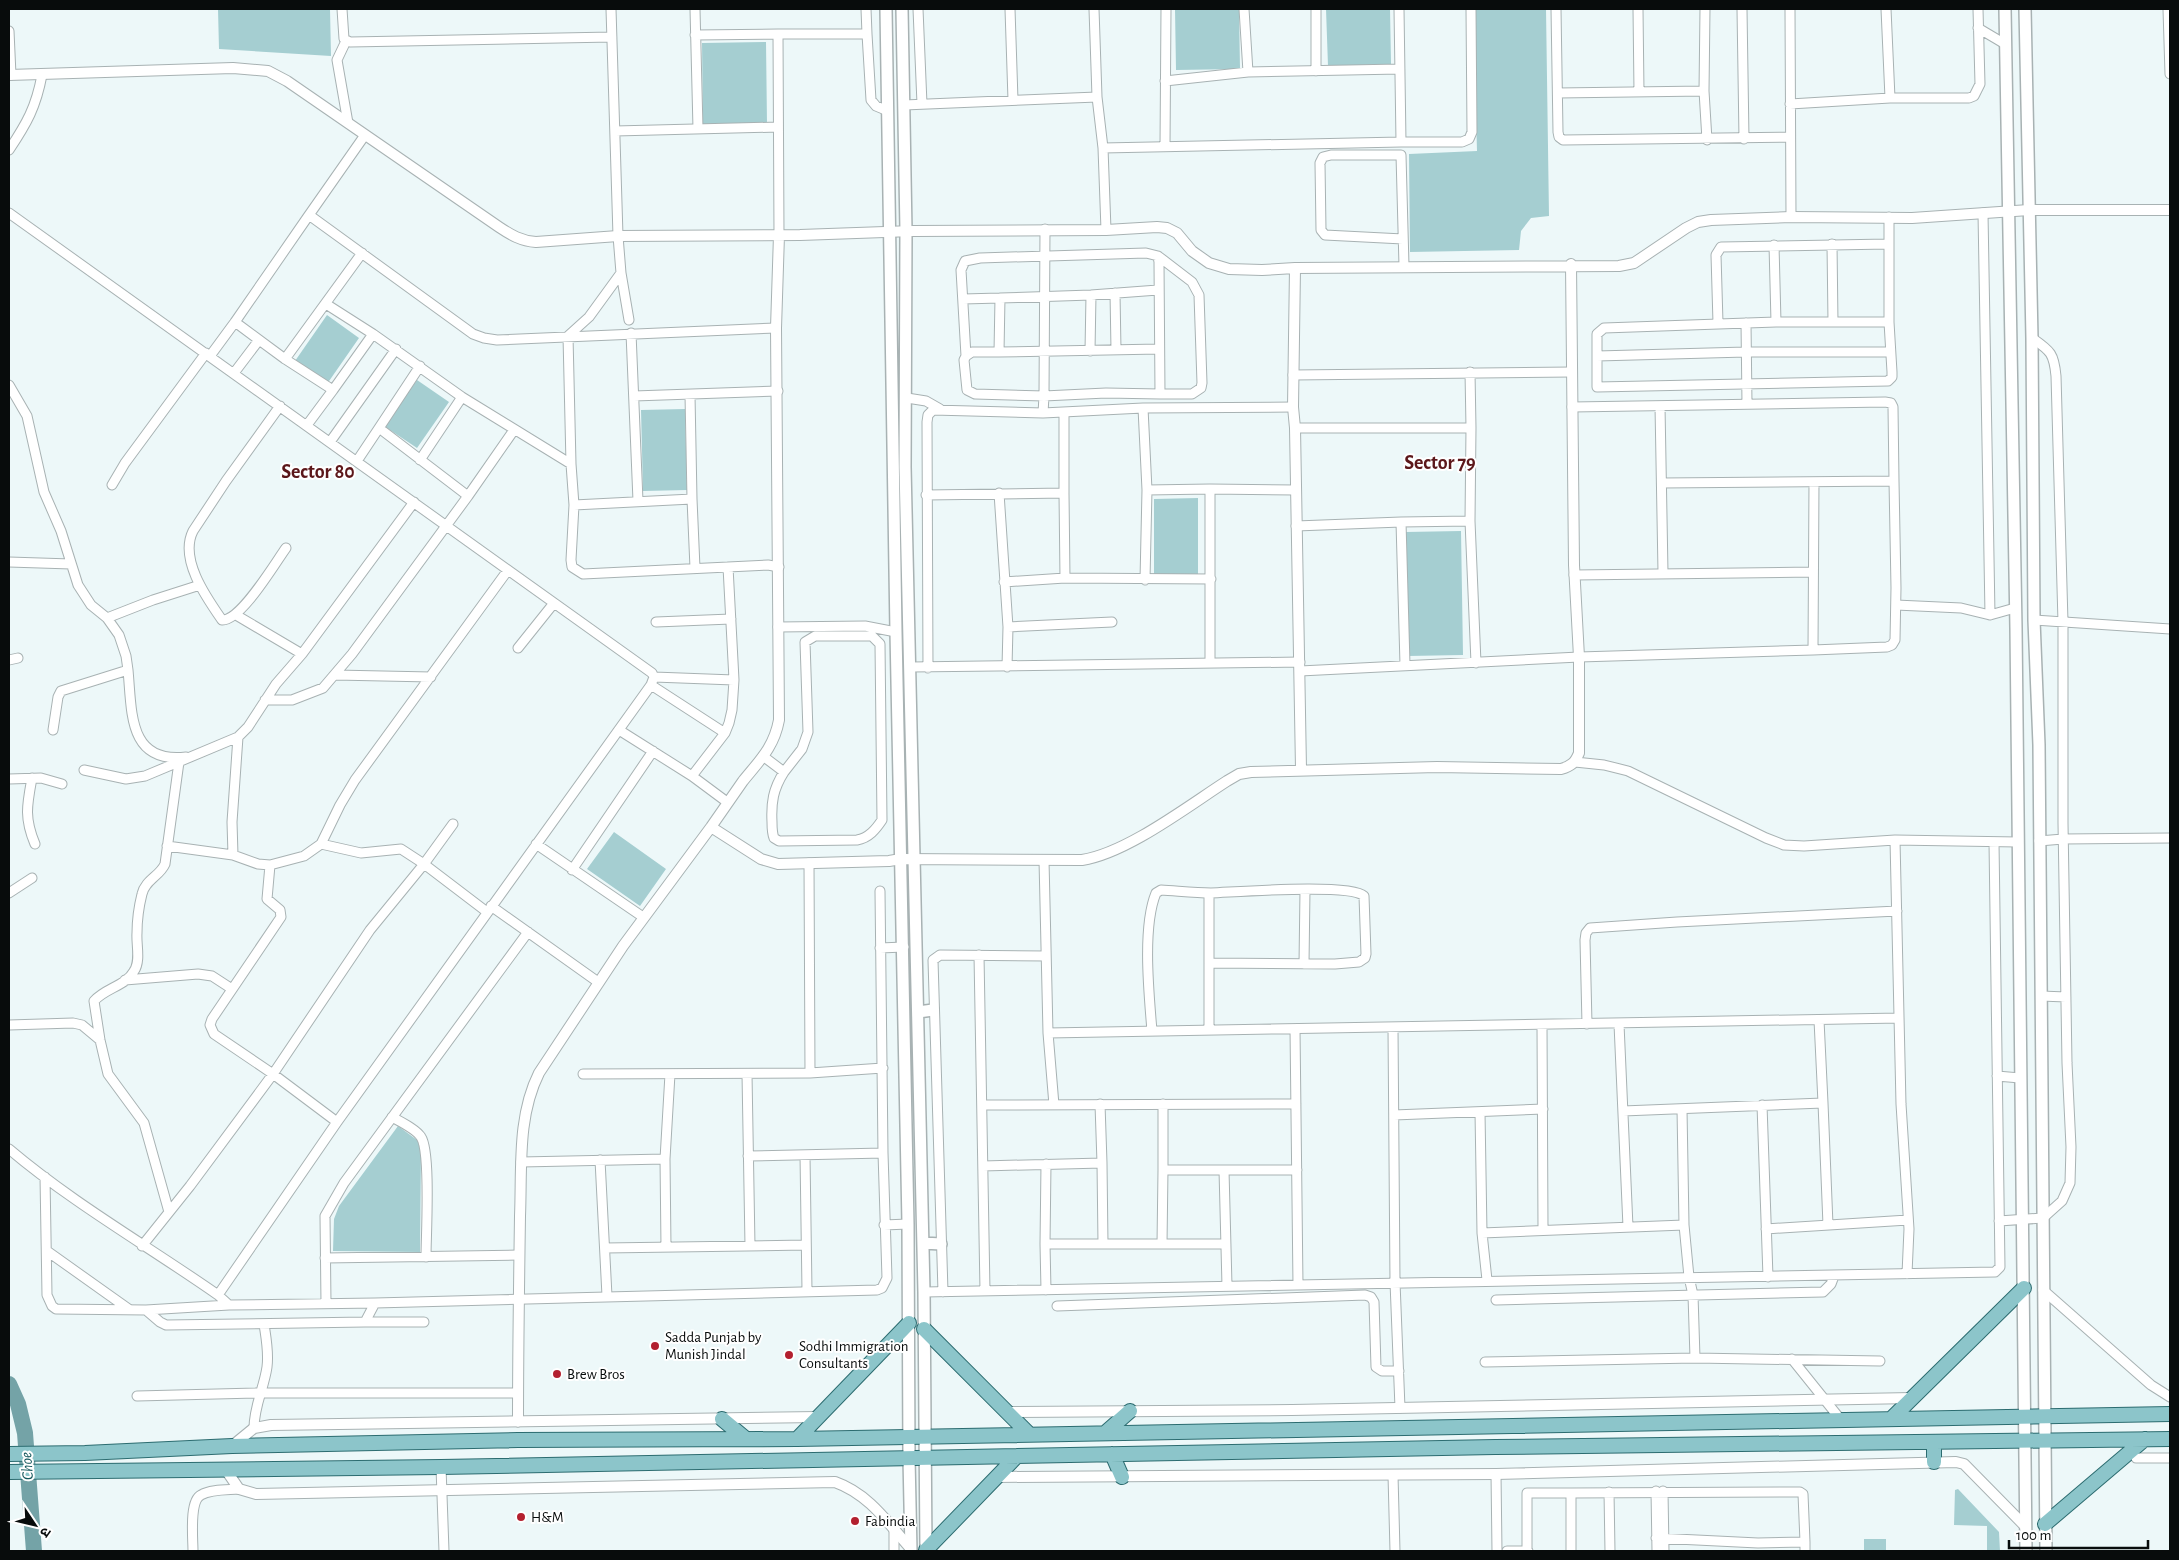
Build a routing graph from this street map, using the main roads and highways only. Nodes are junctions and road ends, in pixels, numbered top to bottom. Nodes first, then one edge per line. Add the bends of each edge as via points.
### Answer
1 (886, 9) edge
2 (902, 9) edge
3 (2005, 9) edge
4 (2025, 9) edge
5 (2039, 841) junction
6 (2018, 842) junction
7 (2041, 996) junction
8 (2020, 998) junction
9 (933, 1010) road end
10 (918, 1012) junction
11 (923, 1243) junction
12 (941, 1244) road end
13 (2024, 1288) junction
14 (909, 1323) junction
15 (924, 1329) junction
16 (1130, 1411) road end
17 (2044, 1414) junction
18 (2170, 1414) edge
19 (2025, 1416) junction
20 (722, 1419) road end
21 (1891, 1419) junction
22 (1105, 1433) junction
23 (1028, 1434) junction
24 (917, 1436) junction
25 (746, 1439) junction
26 (798, 1439) junction
27 (2044, 1439) junction
28 (2145, 1439) junction
29 (2170, 1439) edge
30 (2024, 1441) junction
31 (1934, 1442) junction
32 (9, 1454) edge
33 (1112, 1454) junction
34 (1017, 1456) junction
35 (925, 1457) junction
36 (909, 1458) junction
37 (1934, 1462) road end
38 (9, 1472) edge
39 (1122, 1477) road end
40 (2046, 1524) junction
41 (911, 1550) edge
42 (926, 1550) edge
43 (2026, 1551) edge
44 (2046, 1551) edge

1 - 14 main road
2 - 10 main road via 906,467
3 - 6 main road
4 - 5 main road
5 - 6 main road
5 - 7 main road
6 - 8 main road
7 - 8 main road
7 - 17 main road
8 - 13 main road
9 - 10 main road
10 - 11 main road
11 - 12 main road
11 - 15 main road
13 - 19 main road
13 - 21 main road
14 - 24 main road
14 - 26 main road
15 - 23 main road
15 - 24 main road
16 - 22 main road
17 - 18 main road
17 - 19 main road
17 - 27 main road
19 - 21 main road
19 - 30 main road
20 - 25 main road
21 - 22 main road
22 - 23 main road
23 - 24 main road
24 - 26 main road
24 - 35 main road
24 - 36 main road
25 - 26 main road
25 - 32 main road via 518,1440
27 - 28 main road
27 - 30 main road
27 - 40 main road
28 - 29 main road
28 - 40 main road
30 - 31 main road
30 - 43 main road
31 - 33 main road
31 - 37 main road
33 - 34 main road
33 - 39 main road
34 - 35 main road
34 - 42 main road
35 - 36 main road
35 - 42 main road
36 - 38 main road
36 - 41 main road
40 - 44 main road

